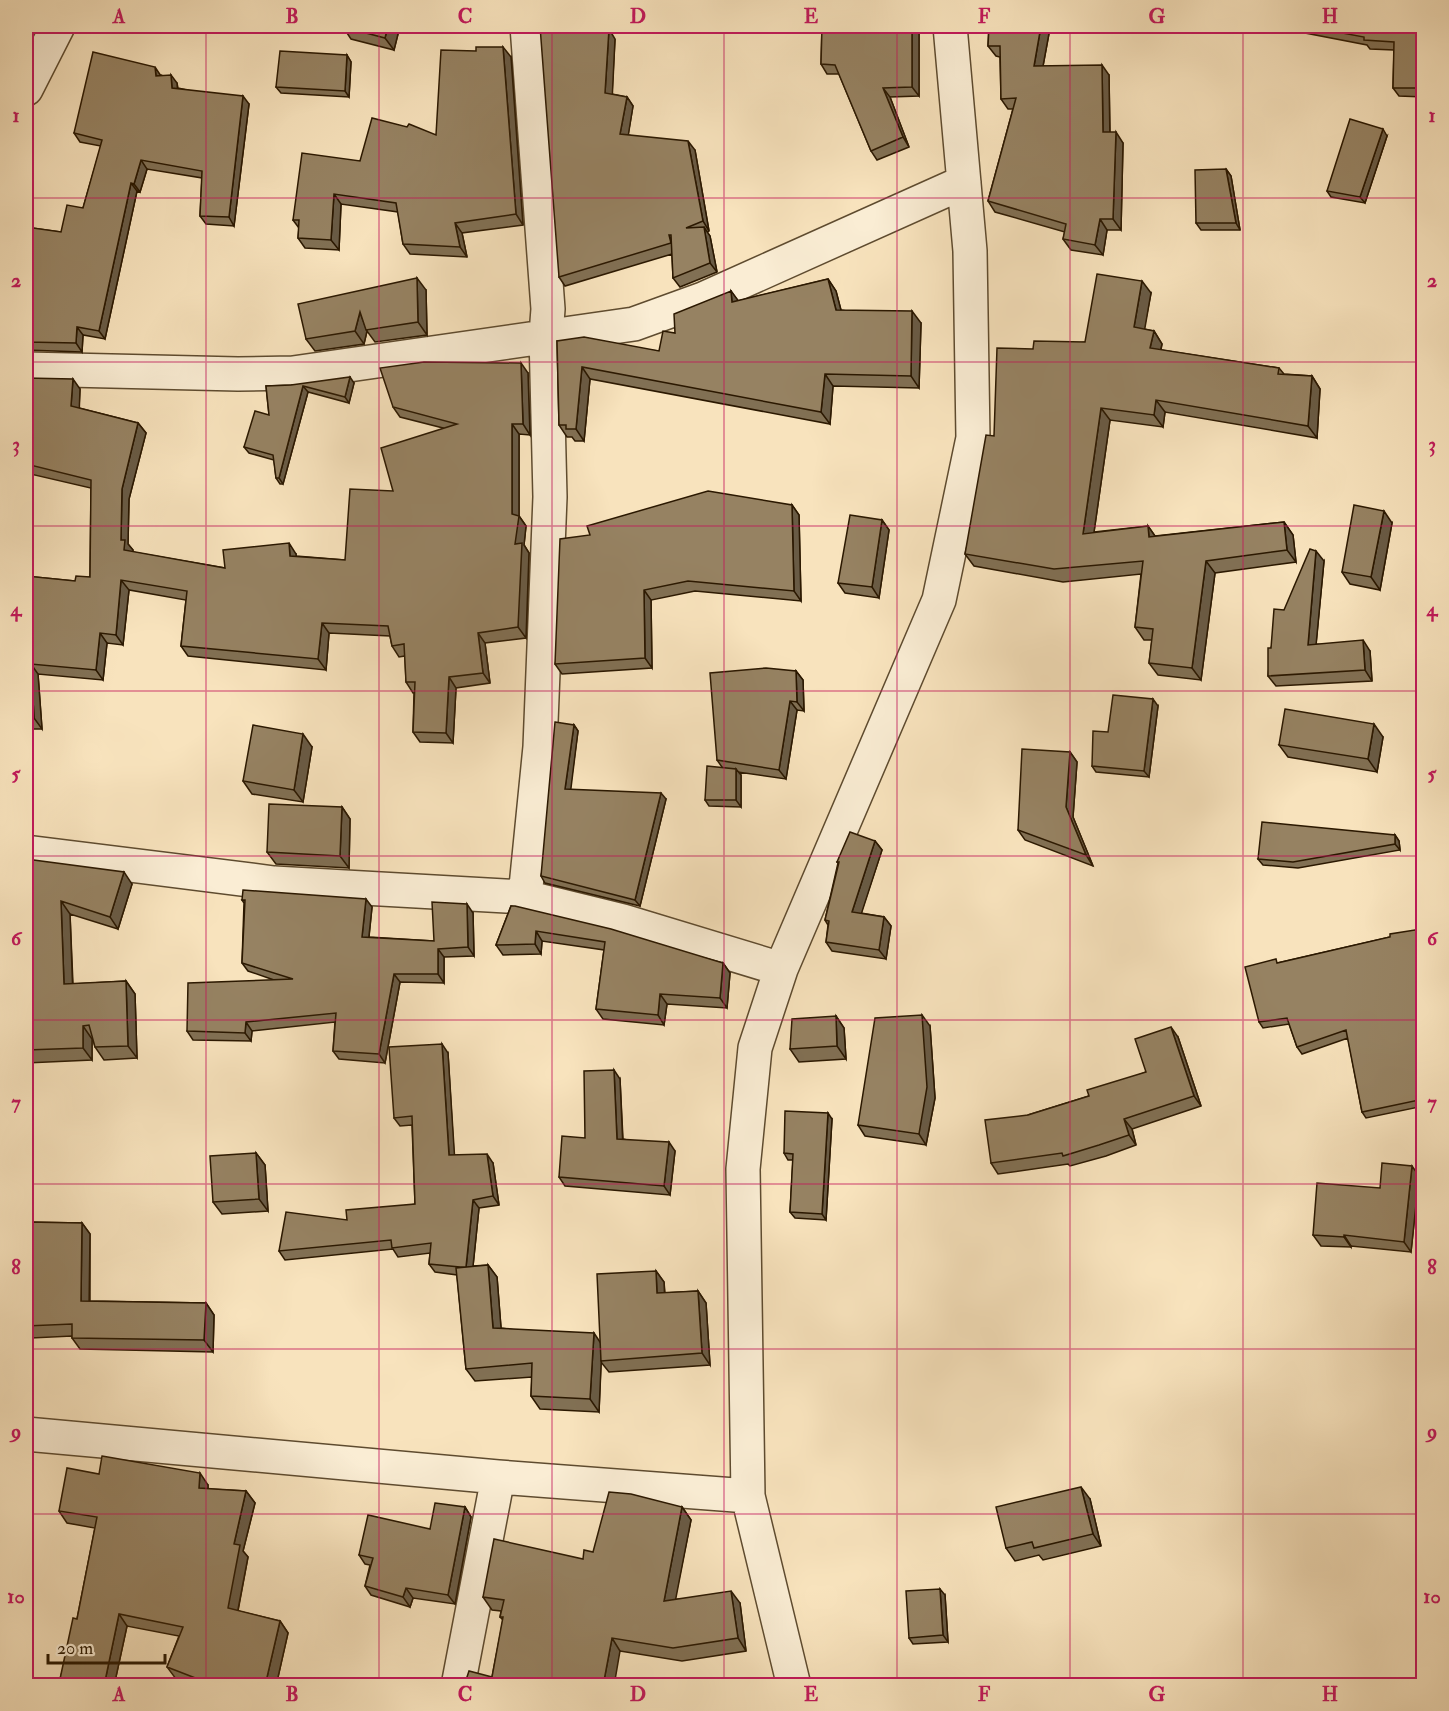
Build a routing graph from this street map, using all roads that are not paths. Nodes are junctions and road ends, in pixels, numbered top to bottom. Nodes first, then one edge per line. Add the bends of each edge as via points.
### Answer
1 (58, 26) edge
2 (528, 26) edge
3 (951, 26) edge
4 (26, 89) edge
5 (964, 182) junction
6 (546, 335) junction
7 (26, 369) edge
8 (26, 852) edge
9 (525, 897) junction
10 (781, 969) junction
11 (26, 1434) edge
12 (498, 1478) junction
13 (748, 1496) junction
14 (458, 1686) edge
15 (794, 1686) edge

1 - 4 street
2 - 6 street via 548,309
3 - 5 street
5 - 6 street via 693,302 634,324
5 - 10 street via 970,250 973,438 939,600
6 - 7 street via 293,373
6 - 9 street via 550,497 540,747
8 - 9 street via 274,883
9 - 10 street via 623,921
10 - 13 street via 755,1048 743,1169
11 - 12 street
12 - 13 street
12 - 14 street
13 - 15 street

